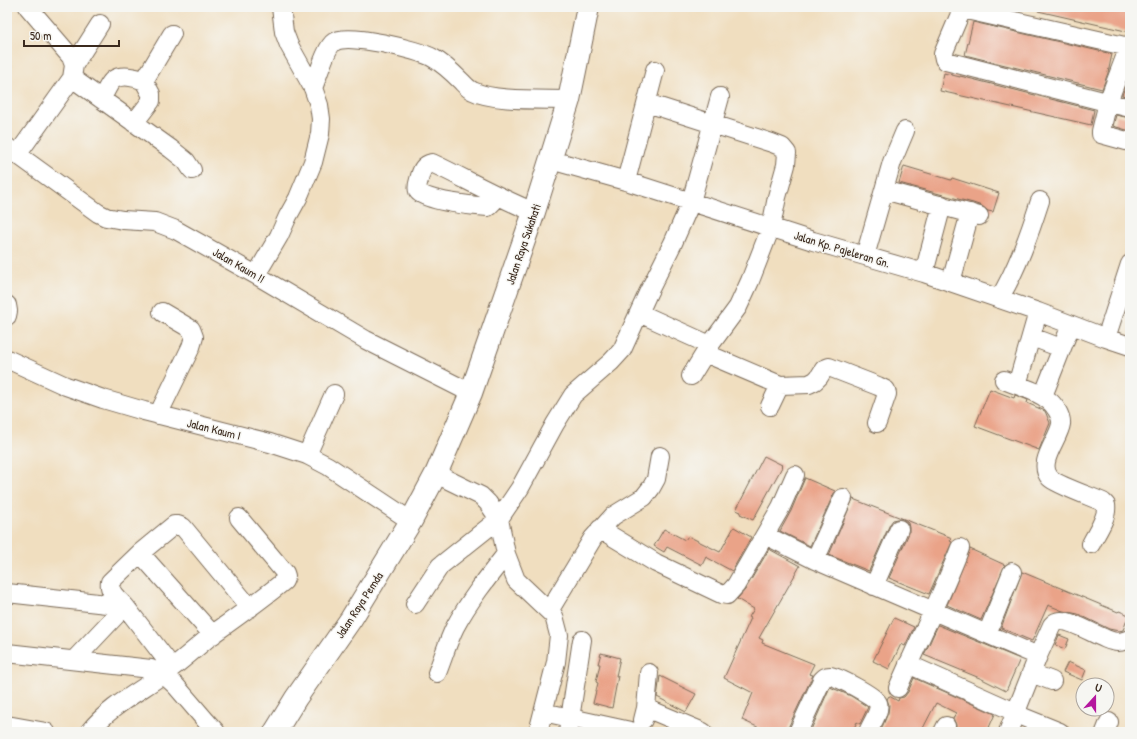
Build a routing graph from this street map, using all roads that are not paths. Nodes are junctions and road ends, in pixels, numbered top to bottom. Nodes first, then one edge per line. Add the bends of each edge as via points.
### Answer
1 (28, 7) edge
2 (281, 7) edge
3 (588, 7) edge
4 (963, 8) edge
5 (100, 24) dead end
6 (172, 34) dead end
7 (1130, 45) edge
8 (655, 70) dead end
9 (73, 72) junction
10 (144, 81) junction
11 (313, 88) junction
12 (720, 97) dead end
13 (101, 99) junction
14 (568, 100) junction
15 (1108, 102) junction
16 (647, 103) junction
17 (1130, 108) edge
18 (134, 123) junction
19 (713, 125) junction
20 (905, 131) dead end
21 (1130, 142) edge
22 (12, 151) edge
23 (551, 160) junction
24 (192, 170) dead end
25 (626, 181) junction
26 (884, 190) junction
27 (498, 197) dead end
28 (1040, 201) dead end
29 (691, 202) junction
30 (942, 205) junction
31 (534, 212) junction
32 (771, 227) junction
33 (865, 256) junction
34 (1130, 264) edge
35 (924, 273) junction
36 (256, 275) junction
37 (950, 282) junction
38 (999, 299) junction
39 (7, 305) edge
40 (162, 312) dead end
41 (1038, 312) junction
42 (639, 313) junction
43 (7, 316) edge
44 (1071, 325) junction
45 (1032, 337) junction
46 (1106, 338) junction
47 (1130, 346) edge
48 (1061, 348) junction
49 (708, 349) junction
50 (7, 359) edge
51 (691, 376) dead end
52 (780, 385) junction
53 (471, 393) junction
54 (334, 394) dead end
55 (1042, 396) junction
56 (770, 406) dead end
57 (158, 415) junction
58 (877, 423) dead end
59 (307, 455) junction
60 (660, 456) dead end
61 (436, 474) junction
62 (795, 475) dead end
63 (843, 498) dead end
64 (239, 518) dead end
65 (499, 519) junction
66 (411, 521) junction
67 (600, 529) junction
68 (899, 529) dead end
69 (765, 534) junction
70 (1091, 544) dead end
71 (960, 548) dead end
72 (140, 553) junction
73 (506, 554) junction
74 (815, 560) junction
75 (1012, 572) dead end
76 (874, 586) junction
77 (7, 594) edge
78 (415, 604) dead end
79 (125, 606) junction
80 (250, 608) junction
81 (932, 610) junction
82 (549, 611) junction
83 (987, 634) junction
84 (213, 635) junction
85 (1130, 639) edge
86 (582, 640) dead end
87 (7, 652) edge
88 (1038, 656) junction
89 (74, 660) junction
90 (908, 664) junction
91 (168, 671) junction
92 (437, 672) dead end
93 (648, 673) dead end
94 (1031, 673) junction
95 (1052, 681) dead end
96 (898, 688) dead end
97 (646, 708) junction
98 (543, 712) junction
99 (1015, 712) junction
100 (7, 725) edge
101 (570, 725) edge
102 (46, 732) edge
103 (89, 732) edge
104 (216, 732) edge
105 (275, 732) edge
106 (538, 732) edge
107 (635, 732) edge
108 (640, 732) edge
109 (703, 732) edge
110 (798, 732) edge
111 (868, 732) edge
112 (1008, 732) edge
113 (1060, 732) edge

1 - 9 street via 71,57
2 - 11 street via 284,32 289,46
3 - 14 main road, Jalan Raya Sukahati
4 - 7 street
4 - 15 street via 943,54 946,61
5 - 9 street
6 - 10 street
7 - 15 street
8 - 16 street
9 - 13 street
9 - 22 street
10 - 13 street via 136,77 113,80
10 - 18 street via 151,94 150,101
11 - 14 street via 332,42 347,39 405,47 434,58 471,91 486,96
11 - 36 street via 321,119 313,162 279,236
12 - 19 street
13 - 18 street
14 - 23 main road, Jalan Raya Sukahati
15 - 17 street
15 - 21 street via 1102,134
16 - 19 street
16 - 25 street
18 - 24 street via 186,161
19 - 29 street
19 - 32 street via 772,143 782,147 787,153
20 - 26 street
22 - 36 street, Jalan Kaum II via 98,213 114,219 148,221 164,225
23 - 25 street, Jalan Kp. Pajeleran Gn.
23 - 31 main road, Jalan Raya Sukahati
25 - 29 street, Jalan Kp. Pajeleran Gn.
26 - 30 street
26 - 33 street
27 - 31 street
28 - 38 street via 1022,251
29 - 32 street, Jalan Kp. Pajeleran Gn.
29 - 42 street
30 - 35 street
30 - 37 street via 975,214
31 - 53 main road, Jalan Raya Sukahati
32 - 33 street, Jalan Kp. Pajeleran Gn.
32 - 49 street via 738,306
33 - 35 street, Jalan Kp. Pajeleran Gn.
34 - 46 street
35 - 37 street, Jalan Kp. Pajeleran Gn.
36 - 53 street, Jalan Kaum II via 366,340
37 - 38 street, Jalan Kp. Pajeleran Gn.
38 - 41 street, Jalan Kp. Pajeleran Gn.
39 - 43 street
40 - 57 street via 191,329 194,337
41 - 44 street, Jalan Kp. Pajeleran Gn.
41 - 45 street
42 - 49 street
42 - 65 street via 622,350 609,365 573,395 520,488
44 - 46 street, Jalan Kp. Pajeleran Gn.
44 - 48 street
45 - 48 street
45 - 55 street via 1011,382
46 - 47 street, Jalan Kp. Pajeleran Gn.
48 - 55 street
49 - 51 street
49 - 52 street
50 - 57 street, Jalan Kaum I via 66,386
52 - 56 street
52 - 58 street via 815,382 824,369 830,367 886,390 887,394
53 - 61 main road, Jalan Raya Sukahati
54 - 59 street
55 - 70 street via 1055,407 1061,423 1046,460 1046,470 1050,478 1106,505 1106,512
57 - 59 street, Jalan Kaum I
59 - 66 street, Jalan Kaum I
60 - 67 street via 656,479 644,497 613,516
61 - 65 street via 482,496
61 - 66 main road, Jalan Raya Pemda
62 - 69 street
63 - 74 street
64 - 80 street via 286,576 284,581
65 - 73 street
65 - 78 street via 440,566
66 - 105 main road, Jalan Raya Pemda via 351,620
67 - 69 street via 656,563 727,595 736,585
67 - 82 street
68 - 76 street
69 - 74 street
71 - 81 street
72 - 79 street via 110,582 111,591
72 - 80 street via 174,525 183,527
72 - 84 street
73 - 82 street via 516,580
73 - 92 street via 464,612
74 - 76 street
75 - 83 street
76 - 81 street
77 - 79 street
79 - 89 street
79 - 91 street
80 - 84 street
81 - 83 street
81 - 90 street
82 - 98 street via 554,616 559,635 556,662
83 - 88 street
84 - 91 street
85 - 88 street via 1110,641 1071,622 1060,620 1052,625
86 - 101 street
87 - 89 street
88 - 94 street
89 - 91 street
90 - 96 street
90 - 99 street
91 - 103 street via 119,704
91 - 104 street via 176,686
93 - 97 street
94 - 95 street
94 - 99 street
97 - 108 street
97 - 109 street
98 - 101 street
98 - 106 street
99 - 112 street
99 - 113 street
100 - 102 street
101 - 107 street
110 - 111 street via 826,676 852,685 876,699 877,712

